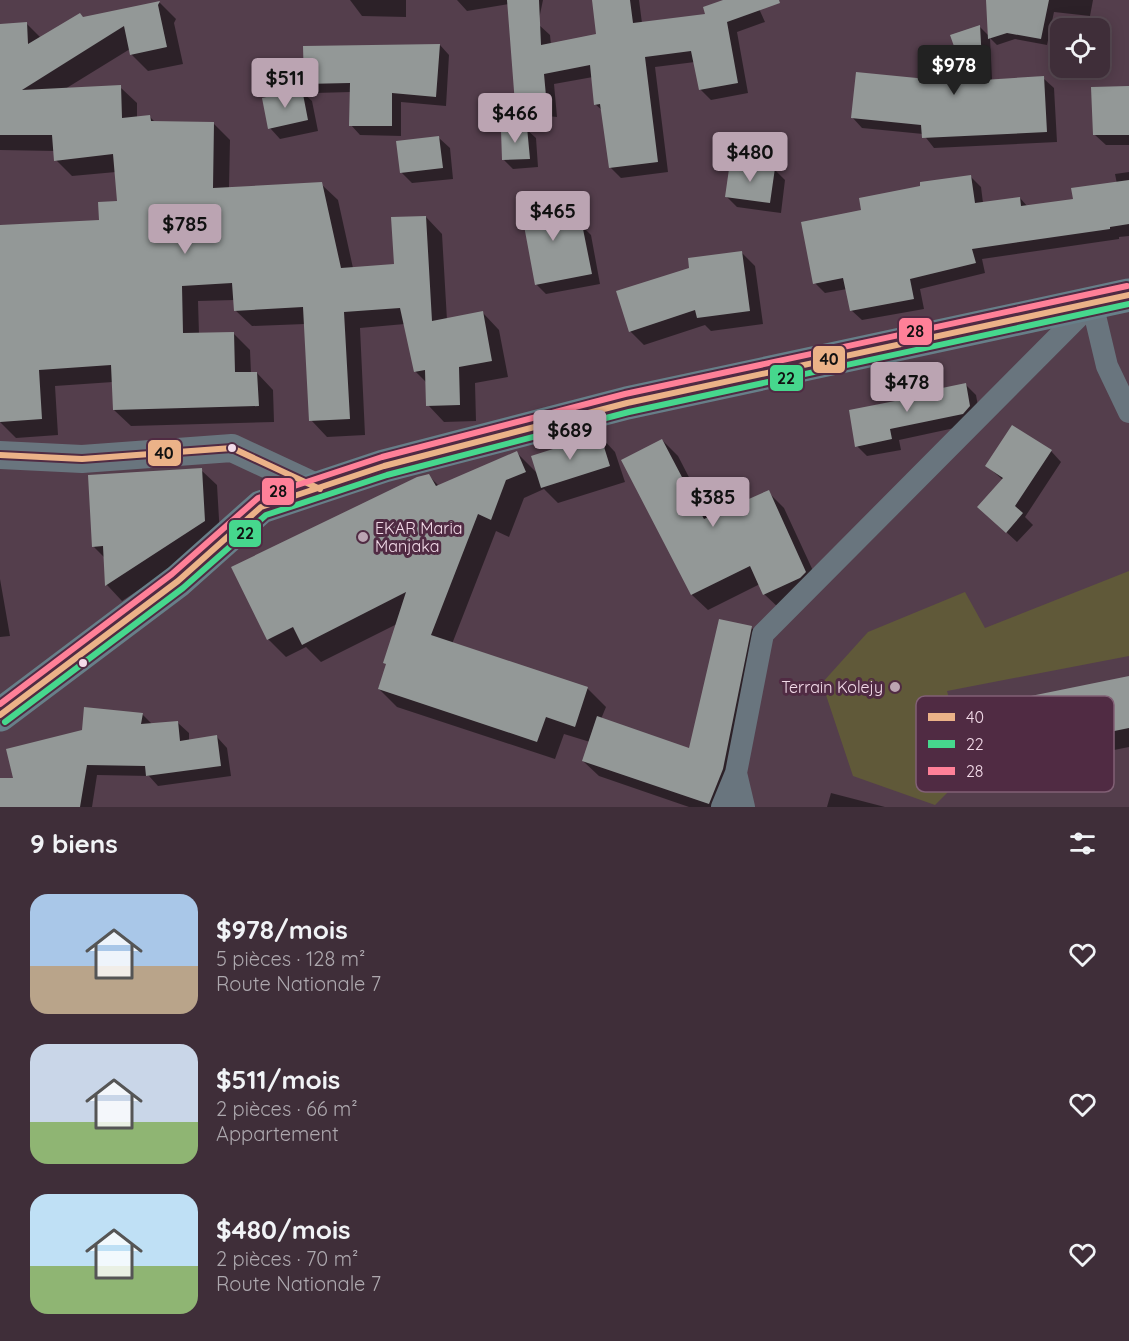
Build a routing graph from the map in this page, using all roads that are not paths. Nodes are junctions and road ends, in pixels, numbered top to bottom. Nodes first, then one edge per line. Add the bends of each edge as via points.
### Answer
1 (1129, 295) edge
2 (1092, 303) junction
3 (1129, 412) edge
4 (0, 455) edge
5 (320, 489) junction
6 (0, 715) edge
7 (736, 773) junction
8 (722, 807) edge
9 (744, 807) edge

1 - 2 main road
2 - 3 street via 1107,366
2 - 5 main road via 627,403 384,466
2 - 7 street via 763,634
4 - 5 street via 82,459 232,448
5 - 6 main road via 261,507 178,581
7 - 8 street
7 - 9 street

